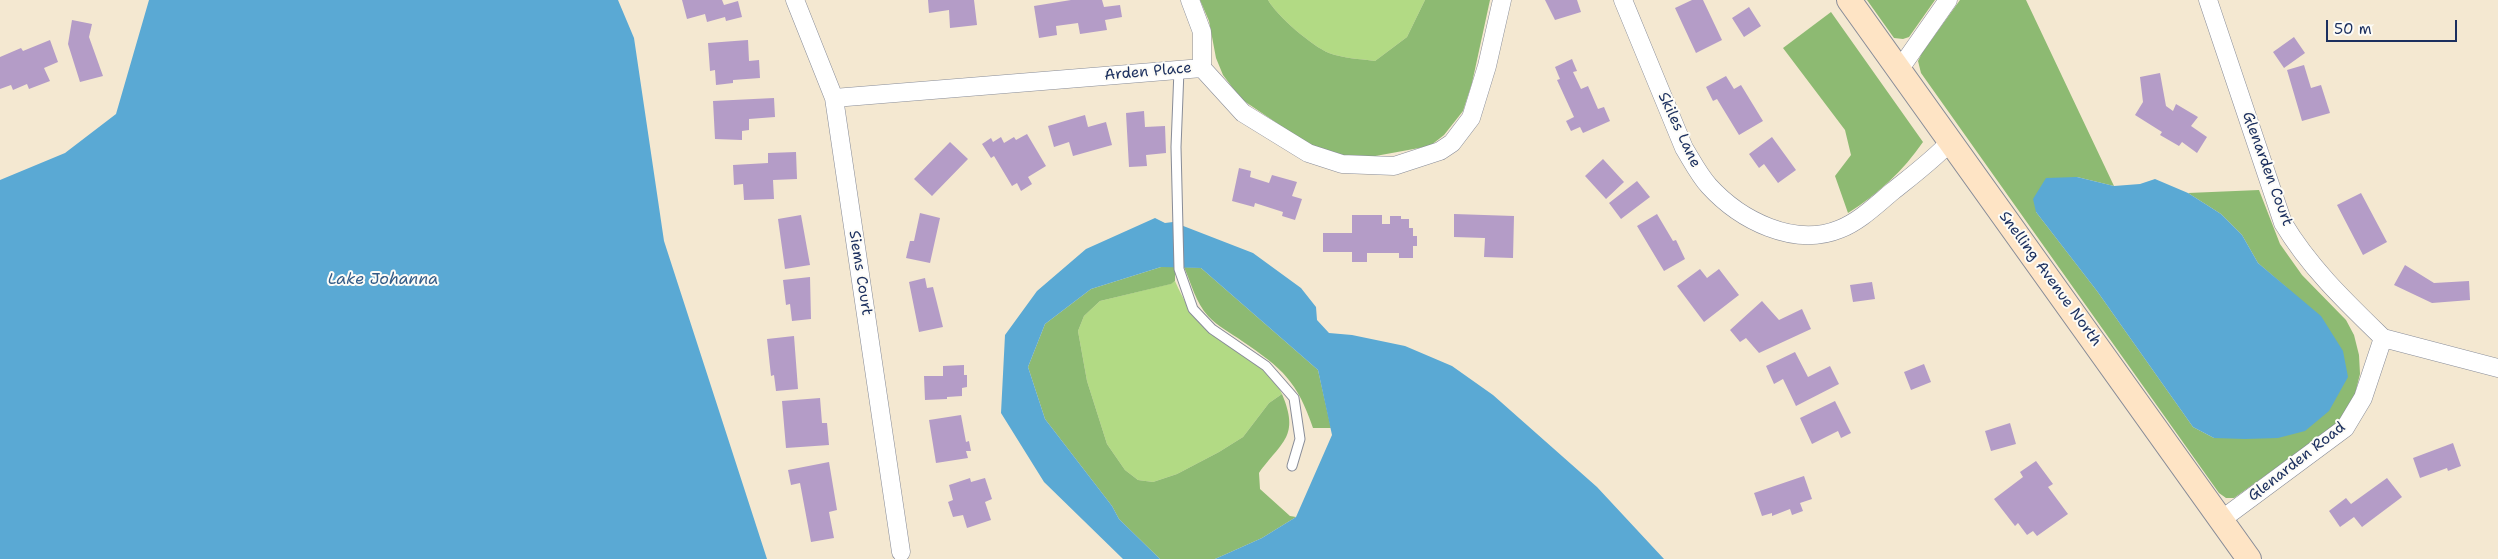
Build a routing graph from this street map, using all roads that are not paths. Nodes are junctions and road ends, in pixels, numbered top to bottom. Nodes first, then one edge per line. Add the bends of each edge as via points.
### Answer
1 (795, 0) edge
2 (1190, 0) edge
3 (1502, 0) edge
4 (1623, 0) edge
5 (1849, 0) edge
6 (1948, 0) edge
7 (2208, 0) edge
8 (1202, 68) junction
9 (1179, 70) junction
10 (1899, 70) junction
11 (834, 98) junction
12 (1951, 141) junction
13 (2383, 338) junction
14 (2498, 368) edge
15 (1292, 466) dead end
16 (2221, 520) junction
17 (901, 552) dead end
18 (2250, 559) edge

1 - 11 street, Siems Court
2 - 8 street via 1202,32
3 - 8 street, Arden Place via 1488,66 1472,118 1452,143 1440,151 1394,166 1342,164 1308,153 1243,113
4 - 12 street, Skiles Lane via 1684,148 1696,169 1721,198 1750,219 1766,226 1783,232 1813,235 1840,229 1860,218
5 - 10 street, Snelling Avenue North
6 - 10 street
7 - 13 street, Glenarden Court via 2283,223 2324,280
8 - 9 street, Arden Place
9 - 11 street, Arden Place
9 - 15 lane via 1176,148 1179,269 1193,309 1212,329 1266,366 1294,398 1300,439
10 - 12 street, Snelling Avenue North
11 - 17 street, Siems Court
12 - 16 street, Snelling Avenue North
13 - 14 street
13 - 16 street, Glenarden Road via 2363,398 2345,428
16 - 18 street, Snelling Avenue North

